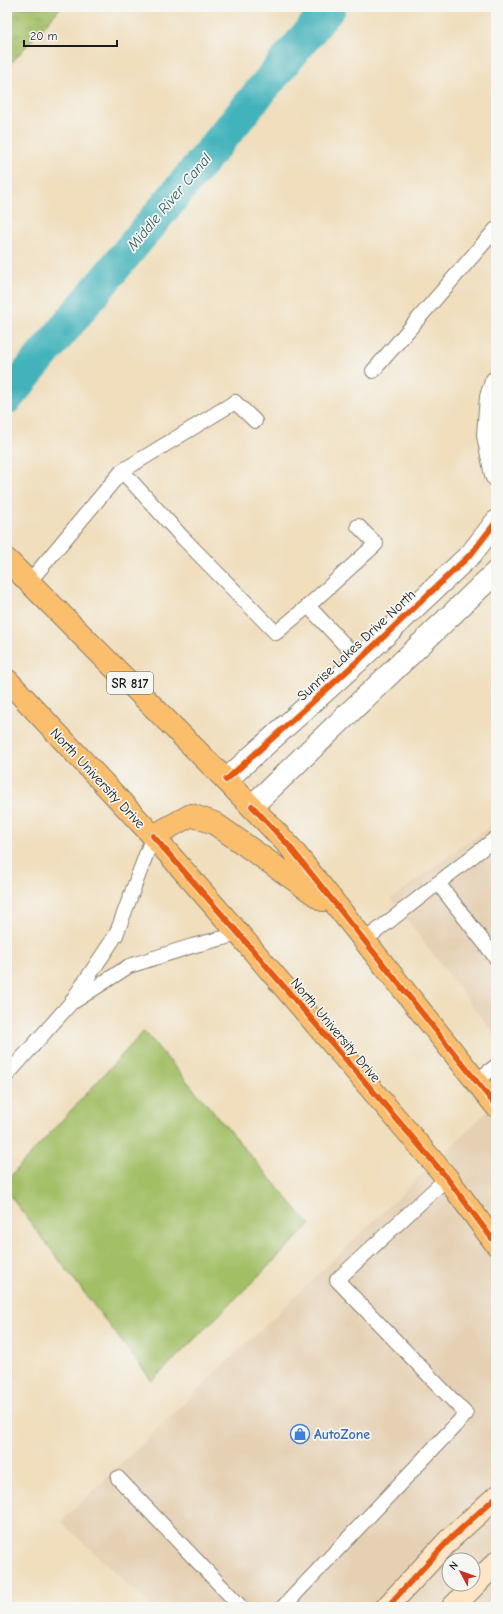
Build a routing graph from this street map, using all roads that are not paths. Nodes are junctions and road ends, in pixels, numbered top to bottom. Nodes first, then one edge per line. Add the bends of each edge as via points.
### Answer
1 (496, 229) edge
2 (373, 371) dead end
3 (496, 382) edge
4 (255, 421) dead end
5 (122, 471) junction
6 (496, 475) edge
7 (496, 522) edge
8 (358, 526) dead end
9 (7, 560) edge
10 (496, 572) edge
11 (29, 582) junction
12 (308, 606) junction
13 (359, 660) junction
14 (7, 680) edge
15 (226, 780) junction
16 (252, 806) junction
17 (153, 836) junction
18 (496, 838) edge
19 (438, 883) junction
20 (344, 914) junction
21 (239, 934) junction
22 (364, 940) junction
23 (496, 958) edge
24 (70, 1004) junction
25 (496, 1066) edge
26 (7, 1075) edge
27 (476, 1081) junction
28 (496, 1106) edge
29 (447, 1178) junction
30 (496, 1244) edge
31 (118, 1478) dead end
32 (496, 1497) edge
33 (496, 1563) edge
34 (241, 1607) edge
35 (283, 1607) edge
36 (387, 1607) edge
37 (453, 1607) edge

1 - 2 lane
3 - 6 street via 491,398 488,435
4 - 5 lane via 235,402
5 - 11 lane
5 - 12 lane via 276,633
7 - 13 street, Sunrise Lakes Drive North via 472,553
8 - 12 lane via 376,544
9 - 11 main road, SR 817
10 - 16 street
11 - 15 main road, SR 817
12 - 13 lane
13 - 15 street, Sunrise Lakes Drive North
14 - 17 main road, North University Drive
15 - 16 main road, SR 817
16 - 20 main road, SR 817 via 290,847
17 - 20 main road via 191,816 214,823
17 - 21 main road, North University Drive
17 - 24 lane via 116,935
18 - 19 lane
19 - 22 lane
19 - 23 lane
20 - 22 main road, SR 817
21 - 24 lane via 129,966
21 - 29 main road, North University Drive
22 - 27 main road, SR 817
24 - 26 lane
25 - 27 lane
27 - 28 main road, SR 817
29 - 30 main road, North University Drive
29 - 35 lane via 337,1280 466,1414
31 - 34 lane
32 - 36 street via 450,1539
33 - 37 street

